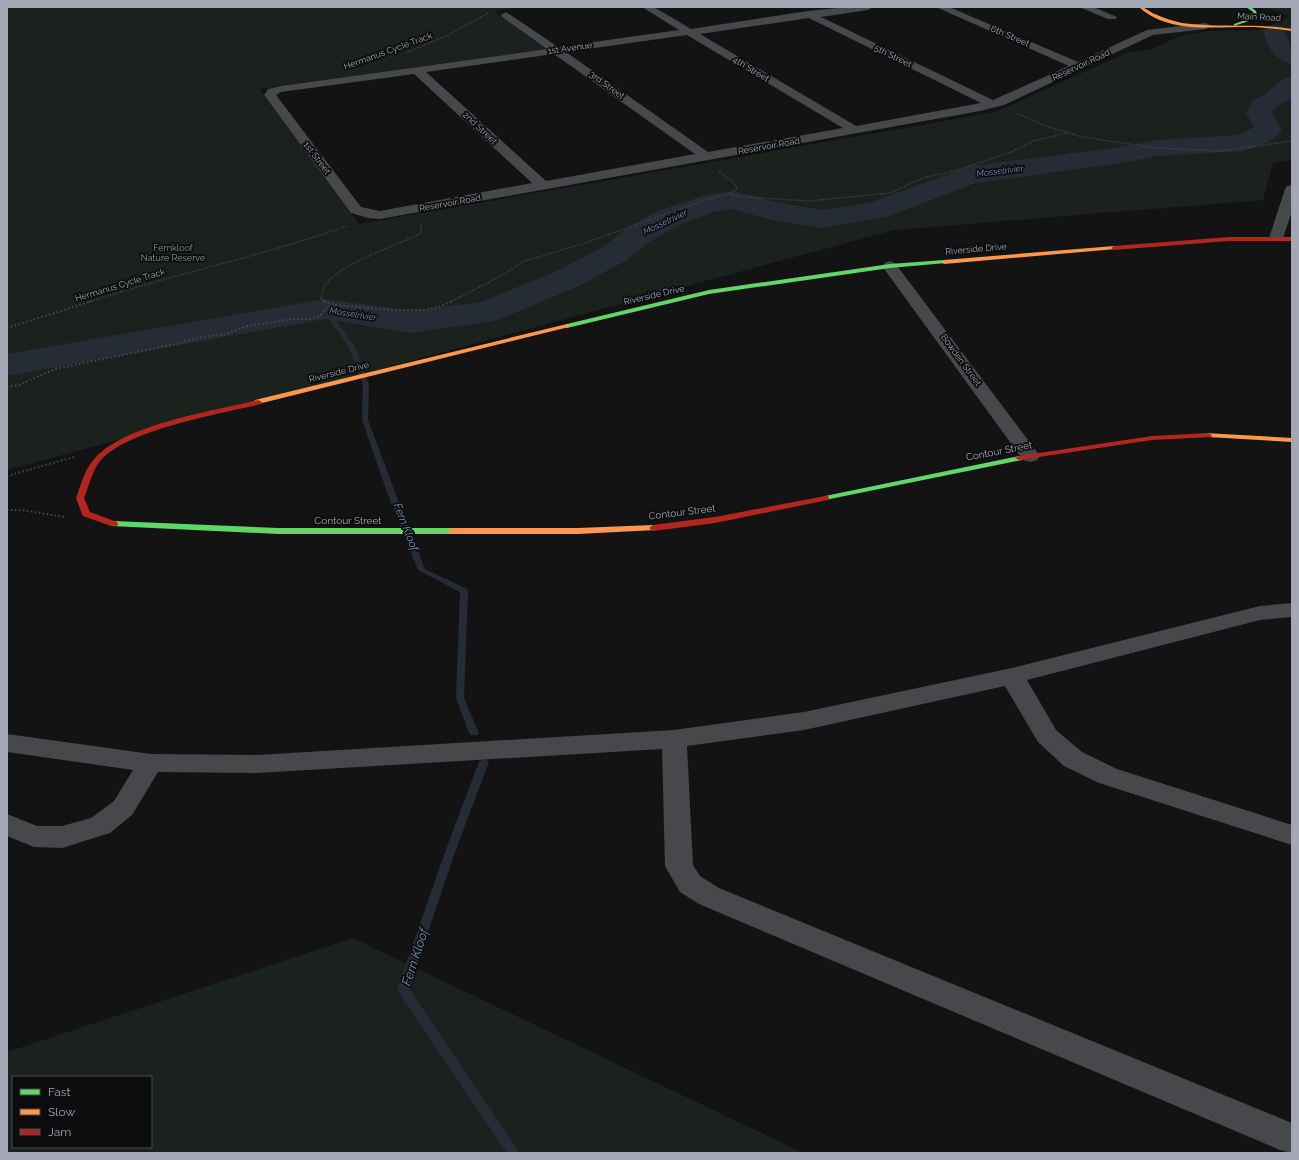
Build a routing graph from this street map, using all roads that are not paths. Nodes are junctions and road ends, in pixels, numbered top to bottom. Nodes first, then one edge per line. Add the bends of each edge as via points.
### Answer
1 (647, 7) edge
2 (794, 7) edge
3 (868, 7) edge
4 (941, 7) edge
5 (1084, 7) edge
6 (1140, 8) edge
7 (1249, 8) edge
8 (1267, 13) dead end
9 (506, 14) dead end
10 (810, 15) junction
11 (1153, 16) junction
12 (1112, 17) dead end
13 (1206, 26) junction
14 (1224, 26) junction
15 (1292, 30) edge
16 (689, 32) junction
17 (1151, 32) junction
18 (558, 50) junction
19 (1078, 66) junction
20 (417, 70) junction
21 (272, 91) joint
22 (992, 104) junction
23 (855, 130) junction
24 (707, 157) junction
25 (543, 186) junction
26 (1292, 190) edge
27 (374, 215) joint
28 (1276, 238) junction
29 (1292, 239) edge
30 (890, 266) junction
31 (1292, 440) edge
32 (1030, 456) junction
33 (80, 498) joint
34 (1292, 610) edge
35 (1012, 676) junction
36 (674, 739) junction
37 (7, 743) edge
38 (150, 763) junction
39 (7, 824) edge
40 (1292, 835) edge
41 (1292, 1139) edge

1 - 16 street, 4th Street
2 - 10 street, 5th Street
3 - 10 street, 1st Avenue
4 - 19 street, 6th Street
5 - 12 street
6 - 11 street, Main Road
7 - 8 street, Main Road
7 - 14 street, Main Road via 1256,15 1251,21
9 - 18 street, 3rd Street
10 - 16 street, 1st Avenue
10 - 22 street, 5th Street
11 - 13 street, Main Road
11 - 17 street via 1155,24
13 - 14 street, Main Road
13 - 17 street, Reservoir Road
14 - 15 street, Main Road
16 - 18 street, 1st Avenue
16 - 23 street, 4th Street
17 - 19 street, Reservoir Road
18 - 20 street, 1st Avenue
18 - 24 street, 3rd Street
19 - 22 street, Reservoir Road
20 - 21 street, 1st Avenue
20 - 25 street, 2nd Street
21 - 27 street, 1st Street via 270,95 356,210
22 - 23 street, Reservoir Road
23 - 24 street, Reservoir Road
24 - 25 street, Reservoir Road
25 - 27 street, Reservoir Road
26 - 28 street
28 - 29 street, Riverside Drive
28 - 30 street, Riverside Drive via 1229,239
30 - 32 street, Bowden Street
30 - 33 street, Riverside Drive via 784,280 663,302 151,429 133,435 98,459
31 - 32 street, Contour Street via 1217,435 1152,438
32 - 33 street, Contour Street via 715,520 653,528 578,531 278,531 112,524 86,514
34 - 35 street via 1260,613
35 - 36 street via 804,721
35 - 40 street via 1047,736 1073,759 1108,776
36 - 38 street via 257,764
36 - 41 street via 679,866 690,884 709,896
37 - 38 street
38 - 39 street via 123,808 100,826 62,837 34,836

